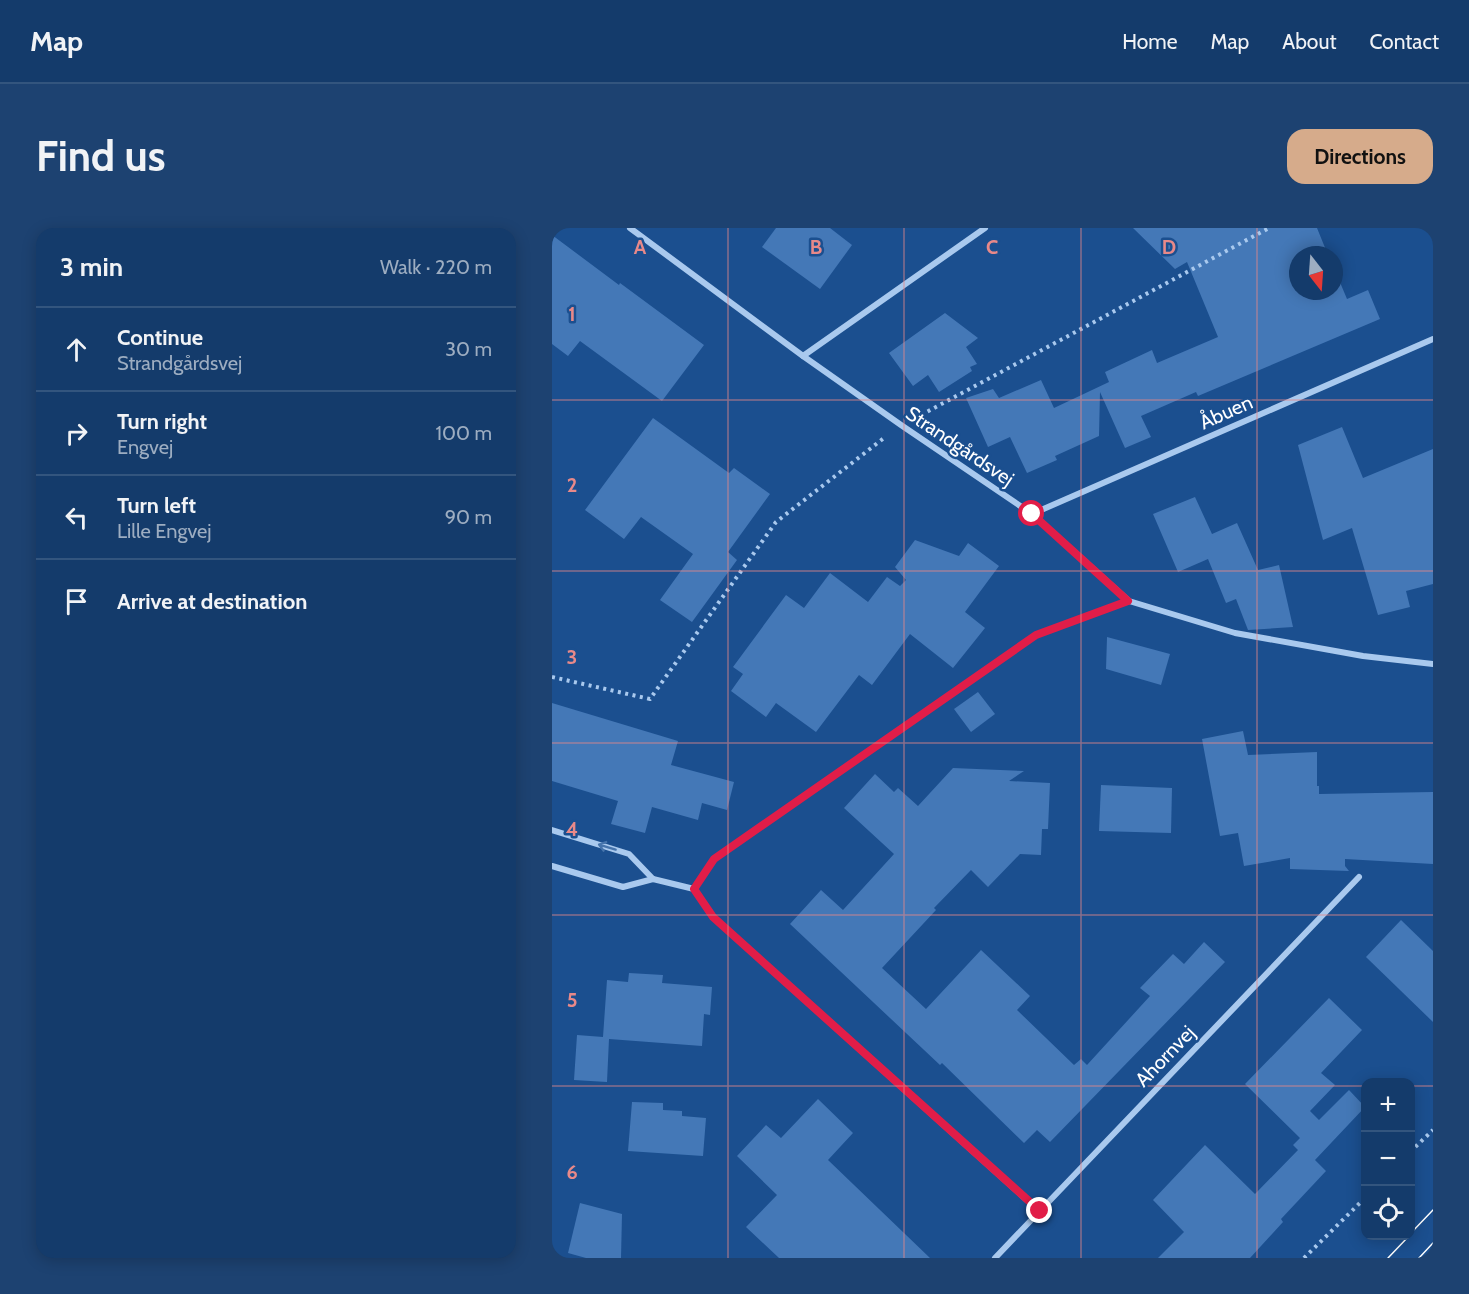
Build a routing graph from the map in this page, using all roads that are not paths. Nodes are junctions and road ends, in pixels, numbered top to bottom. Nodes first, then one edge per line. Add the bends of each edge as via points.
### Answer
1 (630, 228) edge
2 (985, 228) edge
3 (1433, 339) edge
4 (803, 356) junction
5 (1032, 514) junction
6 (1128, 601) junction
7 (1433, 664) edge
8 (552, 830) edge
9 (552, 866) edge
10 (1359, 877) dead end
11 (653, 879) junction
12 (694, 889) junction
13 (1040, 1211) junction
14 (995, 1258) edge

1 - 4 street, Strandgårdsvej
2 - 4 street
3 - 5 street, Åbuen
4 - 5 street, Strandgårdsvej
5 - 6 street, Strandgårdsvej
6 - 7 street, Strandgårdsvej via 1235,633
6 - 12 street via 1036,635 714,859
11 -> 8 street via 629,854
9 - 11 street via 623,887
10 - 13 street, Ahornvej
11 - 12 street
12 - 13 street via 713,917
13 - 14 street, Ahornvej

